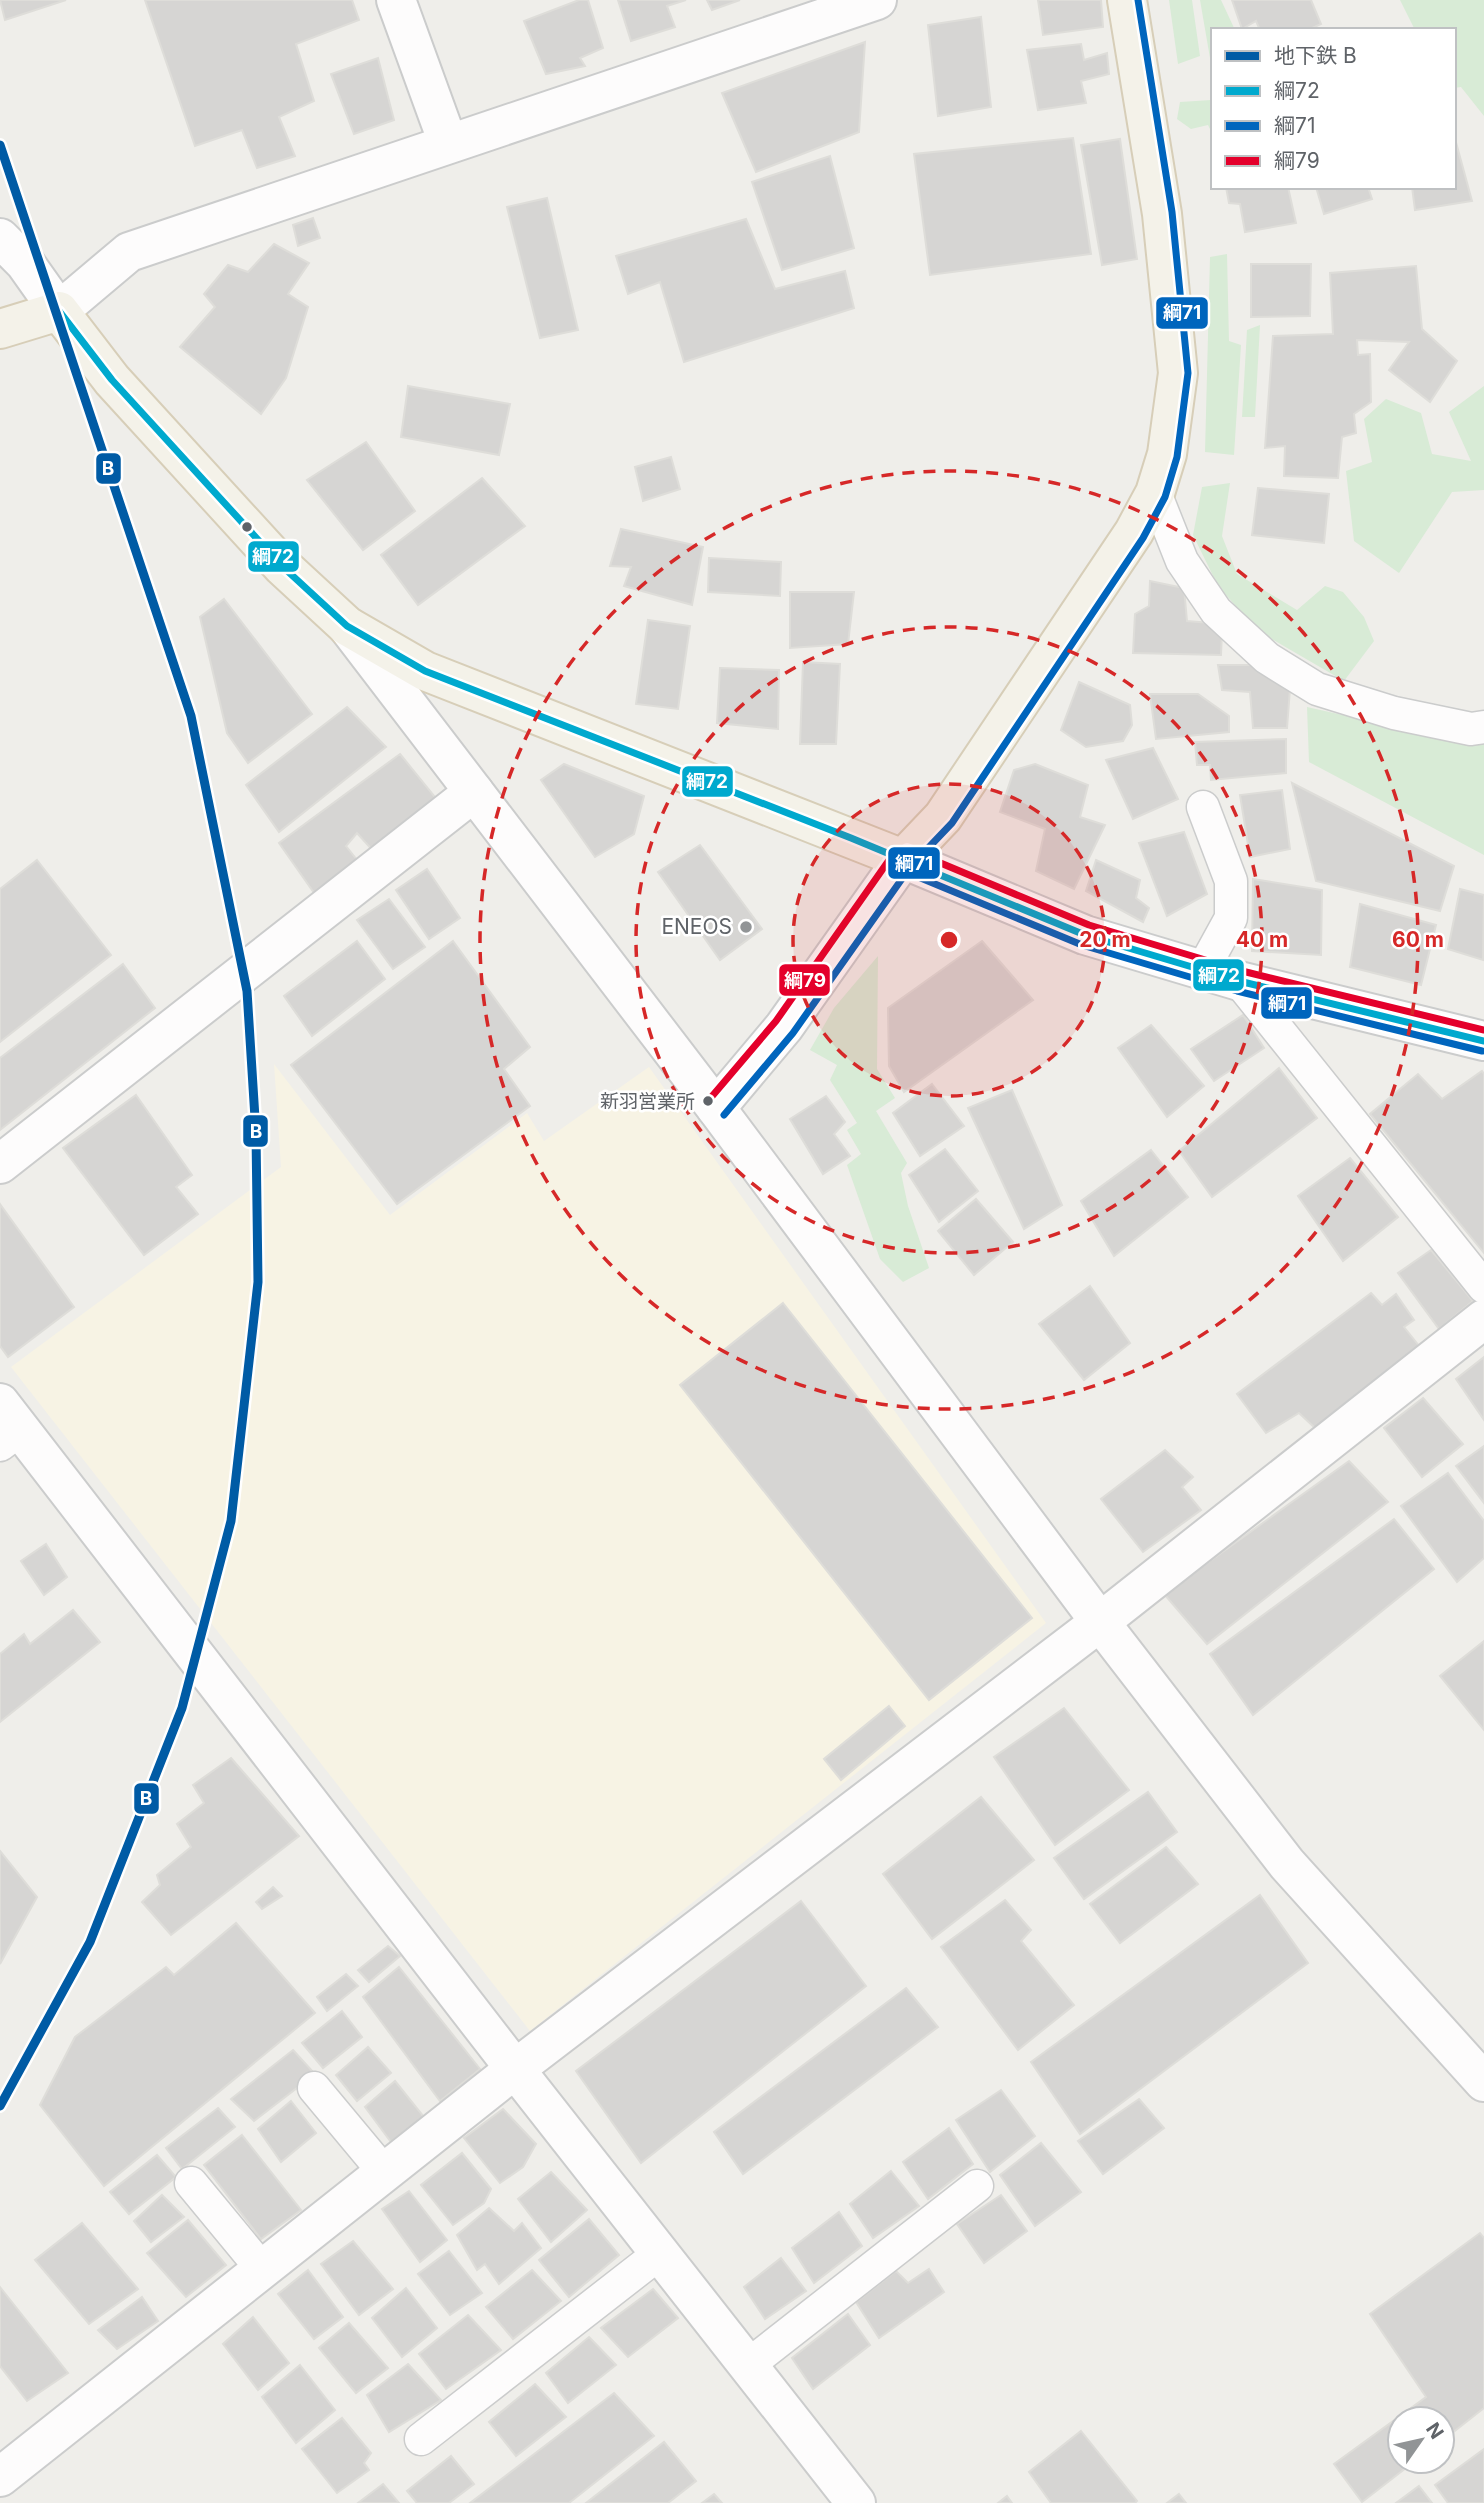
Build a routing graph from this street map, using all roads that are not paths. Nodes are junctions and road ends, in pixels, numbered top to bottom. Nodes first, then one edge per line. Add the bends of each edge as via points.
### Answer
1 (396, 0) edge
2 (877, 0) edge
3 (1127, 0) edge
4 (447, 143) junction
5 (0, 237) edge
6 (59, 311) junction
7 (0, 329) edge
8 (1155, 493) junction
9 (347, 626) junction
10 (1484, 727) edge
11 (474, 792) junction
12 (1203, 807) dead end
13 (903, 859) junction
14 (1203, 969) junction
15 (1239, 981) junction
16 (1484, 1041) edge
17 (716, 1108) junction
18 (0, 1164) edge
19 (1484, 1287) edge
20 (1484, 1319) edge
21 (7, 1426) edge
22 (1100, 1622) junction
23 (515, 2069) junction
24 (1484, 2082) edge
25 (314, 2088) dead end
26 (384, 2172) junction
27 (191, 2183) dead end
28 (977, 2186) dead end
29 (660, 2253) junction
30 (262, 2269) junction
31 (747, 2366) junction
32 (421, 2439) dead end
33 (0, 2477) edge
34 (856, 2503) edge

1 - 4 street
2 - 4 street
3 - 8 main road via 1162,214 1178,373 1167,454
4 - 6 street via 129,252
5 - 6 street
6 - 7 main road
6 - 9 main road via 112,380 282,566
8 - 10 lane via 1182,561 1216,611 1267,658 1317,689 1394,713 1471,729
8 - 13 main road via 943,817
9 - 11 street
9 - 13 main road via 425,671
11 - 17 street
11 - 18 street
12 - 14 lane via 1231,881 1231,918
13 - 14 street via 1085,935
13 - 17 street via 784,1027
14 - 15 street
15 - 16 street
15 - 19 lane
17 - 22 street
20 - 22 street
21 - 23 street
22 - 23 street
22 - 24 street via 1287,1864
23 - 26 street
23 - 29 street
25 - 26 lane
26 - 30 street
27 - 30 lane
28 - 31 lane
29 - 31 street
29 - 32 lane
30 - 33 street
31 - 34 street

